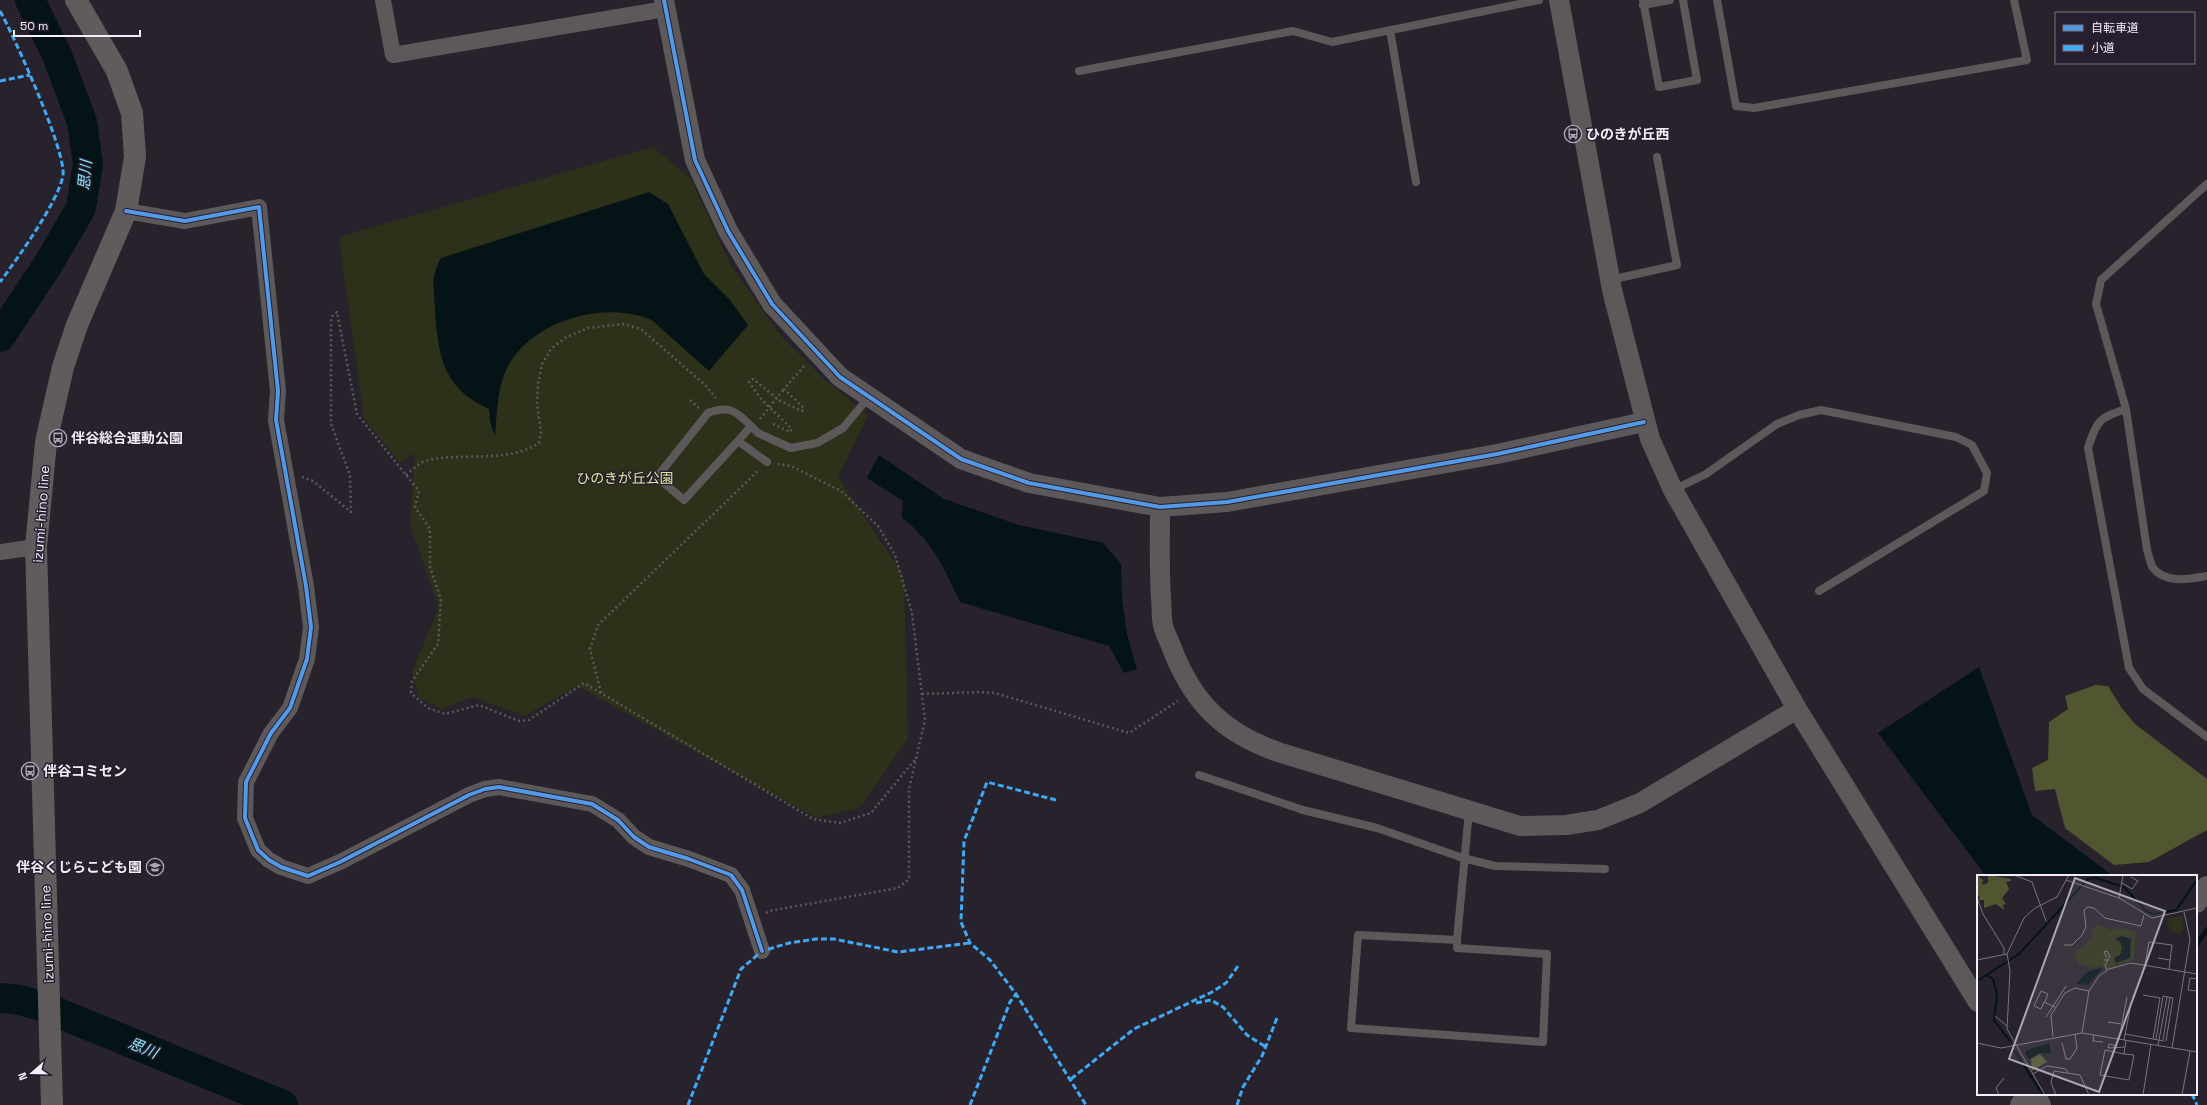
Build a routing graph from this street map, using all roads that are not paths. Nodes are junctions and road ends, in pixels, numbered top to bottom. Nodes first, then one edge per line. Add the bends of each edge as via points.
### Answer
1 (76, 0) edge
2 (383, 0) edge
3 (1539, 0) edge
4 (1558, 0) edge
5 (1670, 0) edge
6 (1683, 0) edge
7 (1717, 0) edge
8 (2014, 0) edge
9 (1643, 3) edge
10 (664, 4) edge
11 (1390, 30) junction
12 (1079, 71) dead end
13 (1657, 157) dead end
14 (1416, 182) dead end
15 (2207, 184) edge
16 (126, 211) junction
17 (1610, 280) junction
18 (869, 397) junction
19 (2126, 409) junction
20 (1644, 422) junction
21 (751, 426) junction
22 (738, 441) junction
23 (767, 462) road end
24 (1673, 490) junction
25 (1160, 506) junction
26 (36, 547) junction
27 (0, 552) edge
28 (2207, 576) edge
29 (1819, 591) dead end
30 (1797, 709) junction
31 (2207, 738) edge
32 (1199, 775) dead end
33 (1469, 811) junction
34 (1464, 858) junction
35 (1605, 869) dead end
36 (2207, 887) edge
37 (2197, 901) edge
38 (1457, 940) junction
39 (762, 951) dead end
40 (1977, 1000) edge
41 (2030, 1095) edge
42 (2036, 1095) edge
43 (52, 1105) edge
44 (2021, 1105) edge
45 (2042, 1105) edge

1 - 16 main road, izumi-hino line via 117,70 132,113 135,157
2 - 10 street via 393,56
3 - 11 lane
4 - 17 street
5 - 9 lane
6 - 9 lane via 1697,80 1659,87
7 - 8 lane via 1736,106 1754,108 2027,60
10 - 18 street via 695,160 728,231 772,304 840,377
11 - 12 lane via 1332,42 1293,31
11 - 14 lane
13 - 17 lane via 1676,265
15 - 19 lane via 2101,280 2096,304
16 - 26 main road, izumi-hino line via 77,325 63,368 46,442
16 - 39 street via 185,222 259,207 278,391 276,420 311,627 307,659 290,708 270,733 246,782 246,818 258,850 280,866 308,876 485,789 499,787 592,804 618,820 634,837 649,847 732,875 742,890
17 - 20 street
18 - 21 lane via 843,428 817,443 791,448 758,433
18 - 25 street via 962,459 1029,483
19 - 28 lane via 2147,550 2153,567 2165,577 2182,580
19 - 31 lane via 2104,416 2093,431 2088,448 2129,668 2143,689
20 - 24 street
20 - 25 street via 1497,454 1227,502
21 - 22 lane
21 - 22 lane via 736,411 721,408 708,413 657,477 684,500
22 - 23 lane
24 - 29 lane via 1706,474 1777,424 1821,410 1956,437 1972,445 1987,473 1984,491
24 - 30 street
25 - 33 street via 1163,625 1182,674 1192,692 1211,714 1255,744
26 - 27 street
26 - 43 main road, izumi-hino line
30 - 33 street via 1640,803 1598,820 1566,825 1520,826
30 - 40 street
32 - 34 lane via 1303,810 1377,828
33 - 34 lane
34 - 35 lane via 1495,866
34 - 38 lane
36 - 37 main road
38 - 38 lane via 1457,948 1547,954 1542,1042 1352,1028 1358,935
41 - 44 main road
42 - 45 street

